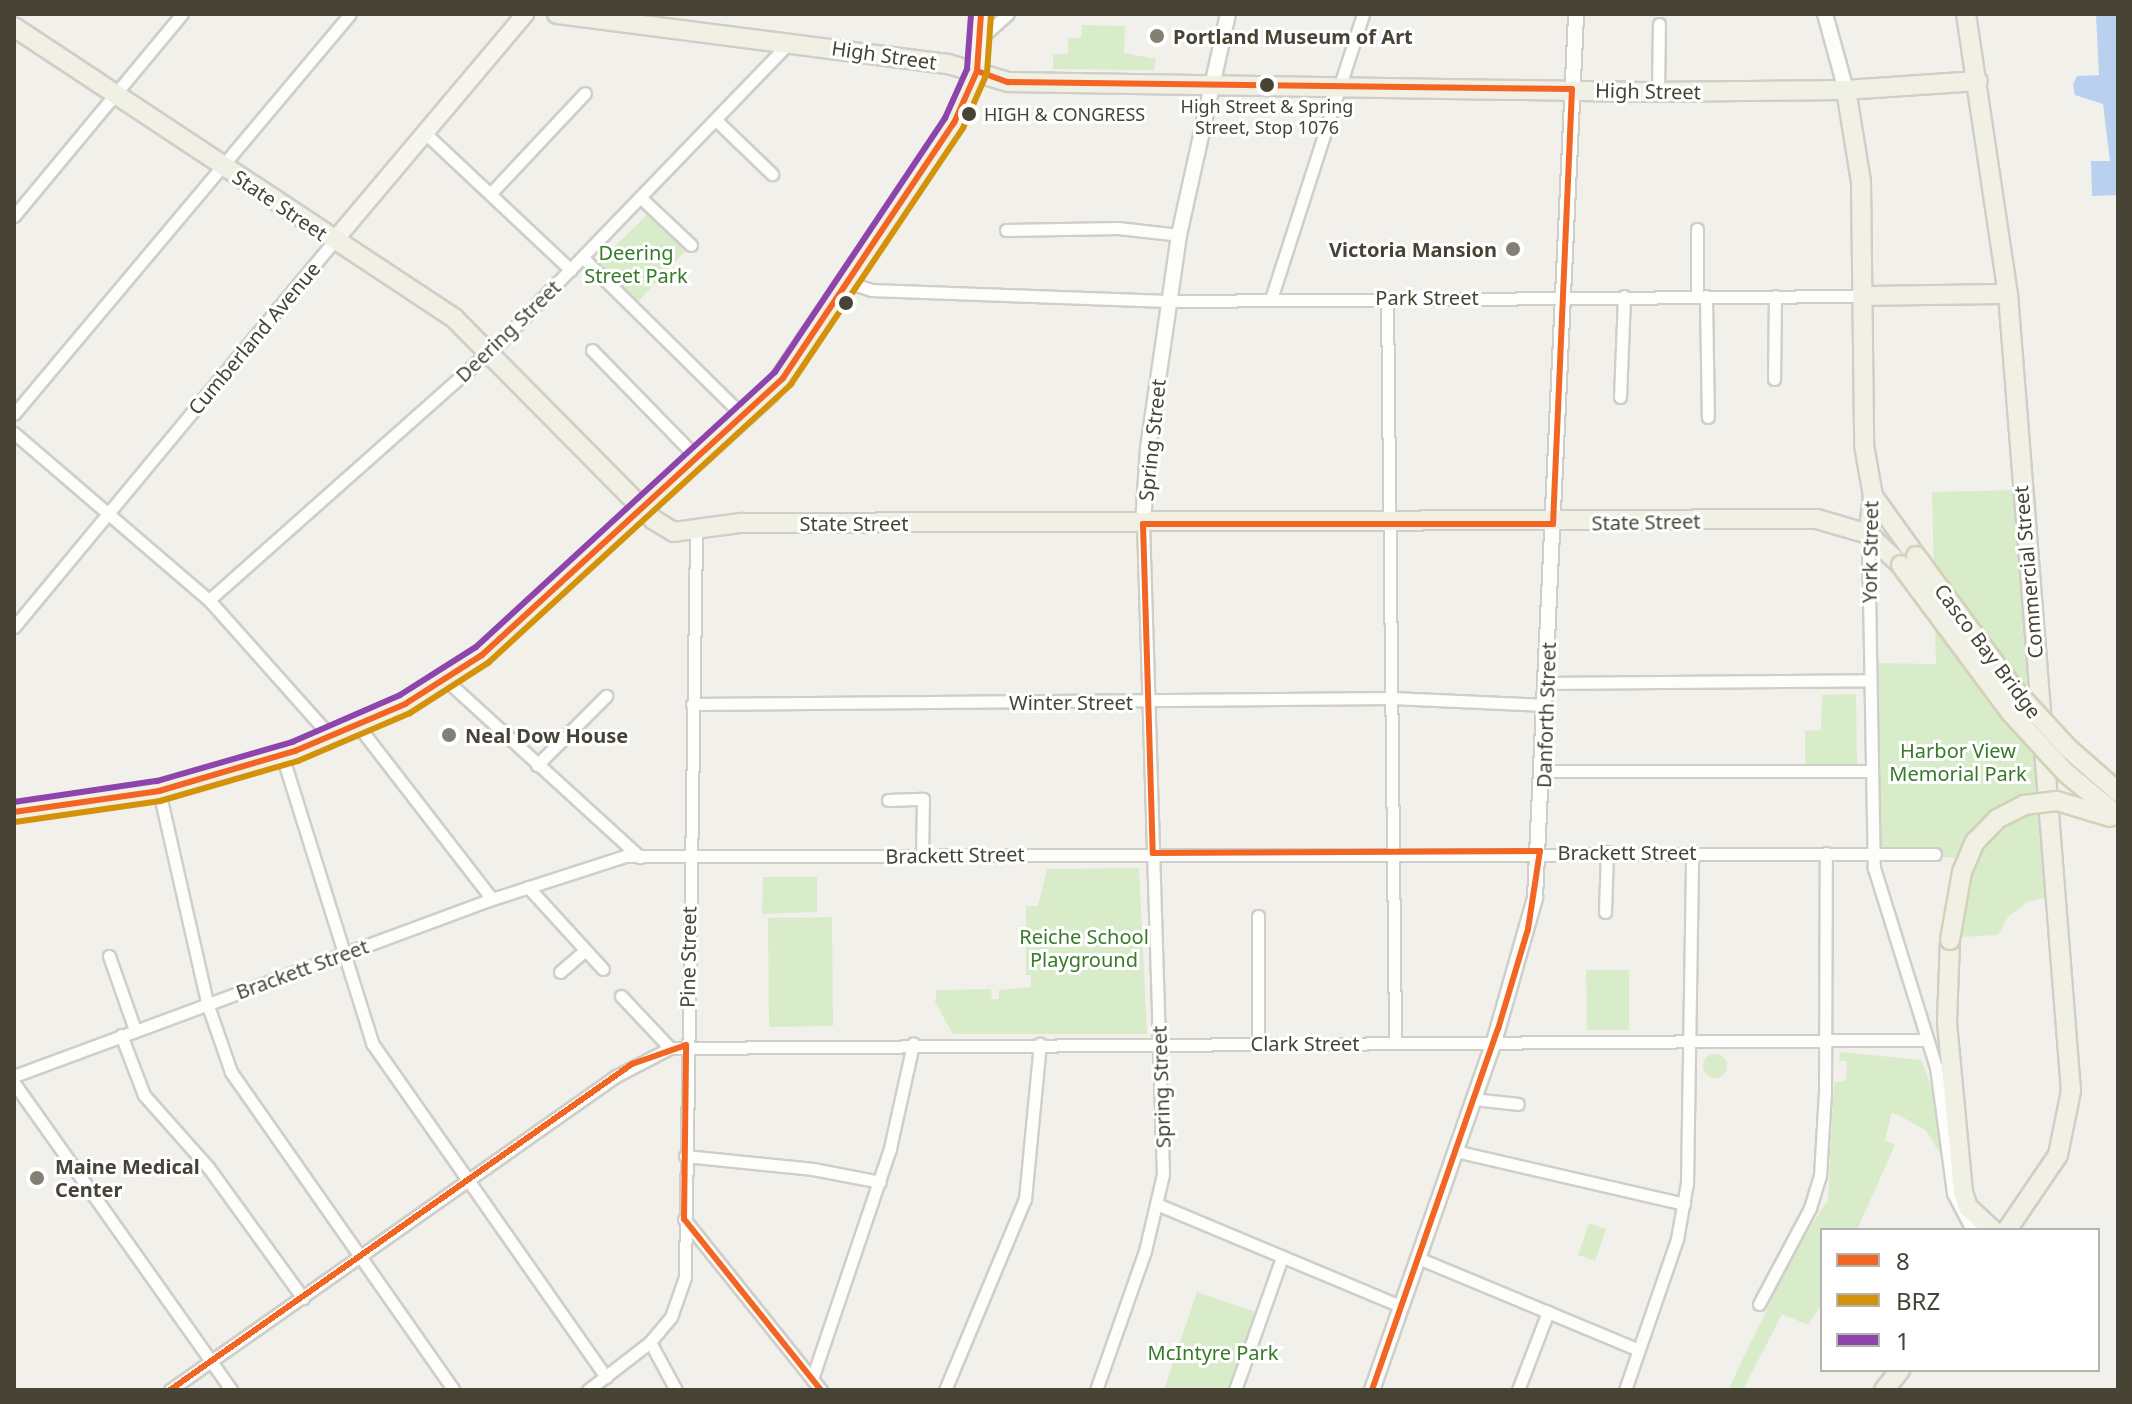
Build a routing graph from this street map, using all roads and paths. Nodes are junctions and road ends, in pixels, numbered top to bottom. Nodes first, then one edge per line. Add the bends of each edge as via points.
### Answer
1 (182, 14) edge
2 (350, 14) edge
3 (525, 14) edge
4 (557, 14) edge
5 (981, 14) edge
6 (1008, 14) edge
7 (1228, 14) edge
8 (1363, 14) edge
9 (1576, 14) edge
10 (1825, 14) edge
11 (1966, 14) edge
12 (1659, 24) dead end
13 (14, 27) edge
14 (981, 38) junction
15 (790, 42) junction
16 (977, 71) junction
17 (1978, 81) junction
18 (1216, 85) junction
19 (1338, 88) junction
20 (1572, 89) junction
21 (1846, 90) junction
22 (1658, 92) junction
23 (117, 93) junction
24 (585, 93) dead end
25 (716, 120) junction
26 (425, 133) junction
27 (222, 166) junction
28 (772, 174) dead end
29 (491, 193) junction
30 (640, 197) junction
31 (14, 216) edge
32 (1697, 229) dead end
33 (1006, 230) dead end
34 (1179, 235) junction
35 (334, 241) junction
36 (691, 245) dead end
37 (583, 258) junction
38 (571, 270) junction
39 (847, 282) junction
40 (2008, 294) junction
41 (1562, 296) junction
42 (1624, 296) junction
43 (1702, 296) junction
44 (1775, 296) junction
45 (1864, 296) junction
46 (1387, 298) junction
47 (1271, 299) junction
48 (1168, 301) junction
49 (592, 350) dead end
50 (489, 353) junction
51 (1774, 379) dead end
52 (1620, 397) dead end
53 (14, 414) edge
54 (1708, 417) dead end
55 (745, 418) junction
56 (14, 433) edge
57 (699, 460) junction
58 (1873, 496) junction
59 (644, 510) junction
60 (109, 514) junction
61 (1817, 519) junction
62 (1391, 523) junction
63 (1143, 524) junction
64 (1553, 524) junction
65 (696, 532) junction
66 (1868, 534) junction
67 (1908, 560) junction
68 (209, 600) junction
69 (14, 627) edge
70 (446, 680) junction
71 (1870, 680) junction
72 (1548, 683) junction
73 (606, 696) dead end
74 (1392, 698) junction
75 (1148, 702) junction
76 (692, 704) junction
77 (1546, 705) junction
78 (359, 727) junction
79 (332, 738) junction
80 (282, 755) junction
81 (537, 765) junction
82 (1543, 771) junction
83 (1871, 771) junction
84 (159, 791) junction
85 (2118, 792) edge
86 (888, 800) dead end
87 (14, 812) edge
88 (2118, 818) edge
89 (1540, 851) junction
90 (1607, 852) junction
91 (1692, 852) junction
92 (1872, 852) junction
93 (1153, 853) junction
94 (1394, 853) junction
95 (1826, 853) junction
96 (1935, 854) dead end
97 (922, 856) junction
98 (640, 857) junction
99 (691, 857) junction
100 (528, 887) junction
101 (492, 899) junction
102 (1605, 912) dead end
103 (1258, 916) dead end
104 (585, 950) junction
105 (342, 954) junction
106 (109, 956) dead end
107 (603, 969) dead end
108 (560, 972) dead end
109 (621, 996) dead end
110 (207, 1003) junction
111 (135, 1030) junction
112 (121, 1035) junction
113 (1826, 1040) junction
114 (1923, 1040) junction
115 (1689, 1041) junction
116 (1395, 1042) junction
117 (1494, 1042) junction
118 (1159, 1043) junction
119 (1258, 1043) junction
120 (913, 1044) junction
121 (1040, 1044) junction
122 (686, 1045) junction
123 (670, 1048) junction
124 (14, 1076) edge
125 (14, 1083) edge
126 (1473, 1099) junction
127 (1518, 1104) dead end
128 (1455, 1151) junction
129 (685, 1156) junction
130 (470, 1181) junction
131 (880, 1182) junction
132 (1684, 1204) junction
133 (1159, 1205) junction
134 (684, 1219) junction
135 (1971, 1228) edge
136 (1991, 1228) edge
137 (2008, 1228) edge
138 (1282, 1257) junction
139 (360, 1258) junction
140 (1418, 1258) junction
141 (303, 1298) junction
142 (1759, 1304) dead end
143 (1401, 1306) junction
144 (1548, 1312) junction
145 (650, 1342) junction
146 (1639, 1350) junction
147 (210, 1361) junction
148 (1898, 1372) edge
149 (606, 1377) junction
150 (812, 1379) junction
151 (1374, 1389) edge
152 (170, 1390) edge
153 (231, 1390) edge
154 (454, 1390) edge
155 (588, 1390) edge
156 (676, 1390) edge
157 (821, 1390) edge
158 (945, 1390) edge
159 (1096, 1390) edge
160 (1235, 1390) edge
161 (1518, 1390) edge
162 (1625, 1390) edge
163 (1884, 1390) edge

1 - 23 street
2 - 27 street
3 - 26 main road, Cumberland Avenue
4 - 15 main road, High Street
5 - 14 main road
6 - 14 street
7 - 18 street, Spring Street
8 - 19 street
9 - 20 street, Danforth Street
10 - 21 street, York Street
11 - 17 main road, Commercial Street
12 - 22 street
13 - 23 main road, State Street
14 - 16 main road
15 - 16 main road, High Street
15 - 25 street, Deering Street
16 - 18 main road, High Street via 1008,82
16 - 39 main road via 954,123
17 - 21 main road, High Street
17 - 40 main road, Commercial Street
18 - 19 main road, High Street
18 - 34 street, Spring Street
19 - 20 main road, High Street
19 - 47 street
20 - 22 main road, High Street
20 - 41 street, Danforth Street
21 - 22 main road, High Street
21 - 45 main road, York Street via 1861,182
23 - 27 main road, State Street
23 - 31 street
24 - 29 street
25 - 28 street
25 - 30 street, Deering Street
26 - 29 street
26 - 35 main road, Cumberland Avenue
27 - 35 main road, State Street
27 - 53 street
29 - 38 street
30 - 36 street
30 - 37 street, Deering Street
32 - 43 street
33 - 34 street via 1118,228
34 - 48 street, Spring Street
35 - 50 main road, State Street via 454,318
35 - 60 street, Cumberland Avenue
37 - 38 street, Deering Street
37 - 55 street
38 - 50 street, Deering Street
39 - 48 street, Park Street via 871,290
39 - 55 main road via 783,378
40 - 45 main road, Park Street
40 - 137 main road, Commercial Street via 2071,1091 2065,1132 2046,1177
41 - 42 street, Park Street
41 - 46 street, Park Street
41 - 64 street, Danforth Street
42 - 43 street, Park Street
42 - 52 street
43 - 44 street, Park Street
43 - 54 street
44 - 45 street, Park Street
44 - 51 street
45 - 58 main road, York Street via 1864,445
46 - 47 street, Park Street
46 - 62 street
47 - 48 street, Park Street
48 - 63 street, Spring Street
49 - 57 street
50 - 59 main road, State Street
50 - 68 street, Deering Street
55 - 57 main road
56 - 60 street
57 - 59 main road
58 - 61 main road via 1857,511
58 - 66 main road, York Street
58 - 67 main road, Casco Bay Bridge
59 - 65 main road, State Street via 674,532
59 - 70 main road via 492,647
60 - 68 street
60 - 69 street, Cumberland Avenue
61 - 64 main road, State Street
61 - 66 main road, State Street
62 - 63 main road, State Street
62 - 64 main road, State Street
62 - 74 street
63 - 65 main road, State Street via 741,523
63 - 75 street, Spring Street
64 - 72 street, Danforth Street
65 - 76 street, Pine Street
66 - 67 main road, Casco Bay Bridge
66 - 71 street, York Street
67 - 85 main road, Casco Bay Bridge, bridge via 2022,699
67 - 88 main road, Casco Bay Bridge, bridge via 2011,713 2066,773
68 - 79 street
70 - 78 main road
70 - 81 street
71 - 72 street
71 - 83 street, York Street
72 - 77 street, Danforth Street
73 - 81 street
74 - 75 street, Winter Street
74 - 77 street, Winter Street
74 - 94 street
75 - 76 street, Winter Street
75 - 93 street, Spring Street
76 - 99 street, Pine Street
77 - 82 street, Danforth Street
78 - 79 main road
78 - 101 street
79 - 80 main road
80 - 84 main road
80 - 105 street
81 - 98 street
82 - 83 street
82 - 89 street, Danforth Street
83 - 92 street, York Street
84 - 87 main road
84 - 110 street
86 - 97 street via 923,799
88 - 136 main road, bridge via 2057,801 2024,805 1997,819 1975,842 1962,872 1950,940 1947,1023 1963,1192 1968,1207
89 - 90 street, Brackett Street
89 - 94 street, Brackett Street
89 - 117 street, Danforth Street via 1528,929
90 - 91 street, Brackett Street
90 - 102 street
91 - 95 street, Brackett Street
91 - 115 street
92 - 95 street, Brackett Street
92 - 96 street, Brackett Street
92 - 114 street, York Street
93 - 94 street, Brackett Street
93 - 97 street, Brackett Street
93 - 118 street, Spring Street
94 - 116 street
95 - 113 street
97 - 99 street, Brackett Street
98 - 99 street, Brackett Street
98 - 100 street, Brackett Street via 625,856
99 - 122 street, Pine Street
100 - 101 street, Brackett Street
100 - 104 street
101 - 105 street, Brackett Street
103 - 119 street
104 - 107 street
104 - 108 street
105 - 110 street, Brackett Street
105 - 130 street via 372,1043
106 - 111 street
109 - 123 street
110 - 111 street, Brackett Street
110 - 139 street via 231,1072
111 - 112 street, Brackett Street
112 - 124 street, Brackett Street
112 - 141 street via 144,1095 208,1167
113 - 114 street, Clark Street
113 - 115 street, Clark Street
113 - 142 street via 1820,1176 1810,1208
114 - 135 street, York Street via 1936,1067 1953,1193
115 - 117 street, Clark Street
115 - 132 street
116 - 117 street, Clark Street
116 - 119 street, Clark Street
117 - 126 street, Danforth Street
118 - 119 street, Clark Street
118 - 121 street, Clark Street
118 - 133 street, Spring Street via 1164,1149
120 - 121 street, Clark Street
120 - 122 street, Clark Street
120 - 131 street
121 - 158 street via 1025,1199
122 - 123 street, Clark Street
122 - 129 street, Pine Street
123 - 130 street, Clark Street via 632,1064
125 - 147 street
126 - 127 street
126 - 128 street, Danforth Street
128 - 132 street
128 - 140 street, Danforth Street
129 - 131 street via 813,1169
129 - 134 street, Pine Street
130 - 139 street, Clark Street
130 - 149 street
131 - 150 street
132 - 146 street
133 - 138 street
133 - 159 street, Spring Street
134 - 145 street, Pine Street via 680,1299
134 - 150 street
138 - 143 street
138 - 160 street
139 - 141 street, Clark Street
139 - 154 street
140 - 143 street, Danforth Street
140 - 144 street
141 - 147 street, Clark Street
143 - 151 street, Danforth Street
144 - 146 street
144 - 161 street
145 - 149 street, Pine Street
145 - 156 street
146 - 162 street
147 - 152 street, Clark Street
147 - 153 street
148 - 163 main road
149 - 155 street, Pine Street
150 - 157 street

